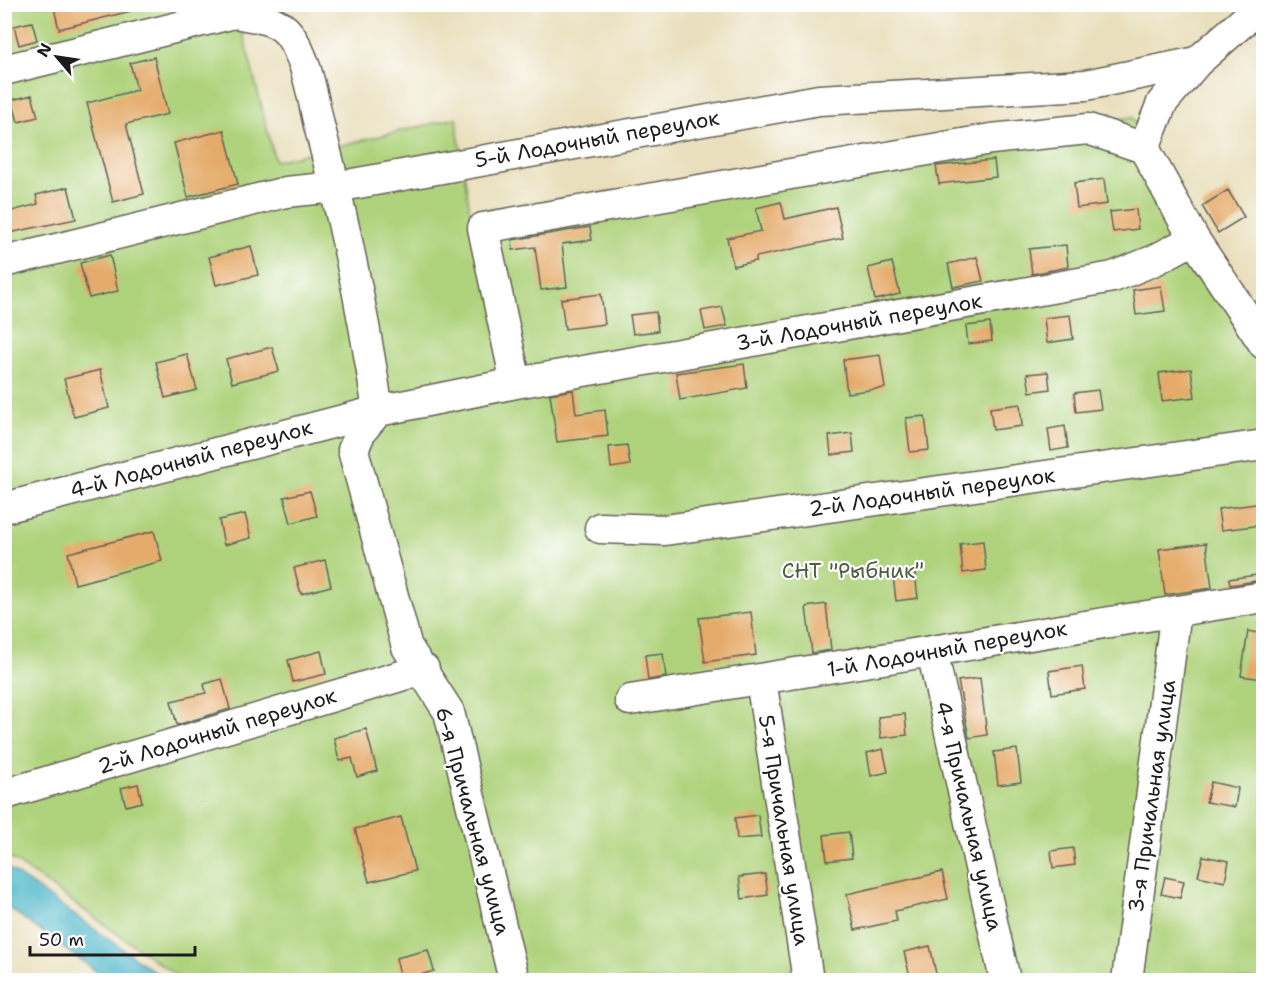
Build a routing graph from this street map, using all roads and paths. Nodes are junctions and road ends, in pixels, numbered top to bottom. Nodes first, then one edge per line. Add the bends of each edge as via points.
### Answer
1 (1263, 4) edge
2 (234, 9) edge
3 (1197, 62) junction
4 (4, 70) edge
5 (1144, 148) junction
6 (336, 187) junction
7 (1194, 239) junction
8 (4, 262) edge
9 (1263, 344) edge
10 (516, 383) junction
11 (378, 411) junction
12 (1263, 445) edge
13 (4, 508) edge
14 (600, 528) dead end
15 (1263, 597) edge
16 (1176, 611) junction
17 (932, 651) junction
18 (424, 669) junction
19 (761, 680) junction
20 (630, 700) dead end
21 (9, 793) dead end
22 (514, 981) edge
23 (808, 981) edge
24 (1005, 981) edge
25 (1127, 981) edge

1 - 3 street
2 - 4 street
2 - 6 street via 262,18 288,33 303,63
3 - 5 street via 1162,103
3 - 6 street, 5-й Лодочный переулок via 1086,85 819,100
5 - 7 street
5 - 10 street via 1088,129 991,139 483,228
6 - 8 street, 5-й Лодочный переулок via 286,192
6 - 11 street
7 - 9 street
7 - 10 street, 3-й Лодочный переулок via 1113,277
10 - 11 street, 3-й Лодочный переулок
11 - 13 street, 4-й Лодочный переулок
11 - 18 street, 6-я Причальная улица via 361,431 353,450 407,647
12 - 14 street, 2-й Лодочный переулок via 665,530
15 - 16 street, 1-й Лодочный переулок
16 - 17 street, 1-й Лодочный переулок
16 - 25 street, 3-я Причальная улица
17 - 19 street, 1-й Лодочный переулок
17 - 24 street, 4-я Причальная улица
18 - 21 street, 2-й Лодочный переулок
18 - 22 street, 6-я Причальная улица via 449,712
19 - 20 street, 1-й Лодочный переулок
19 - 23 street, 5-я Причальная улица

